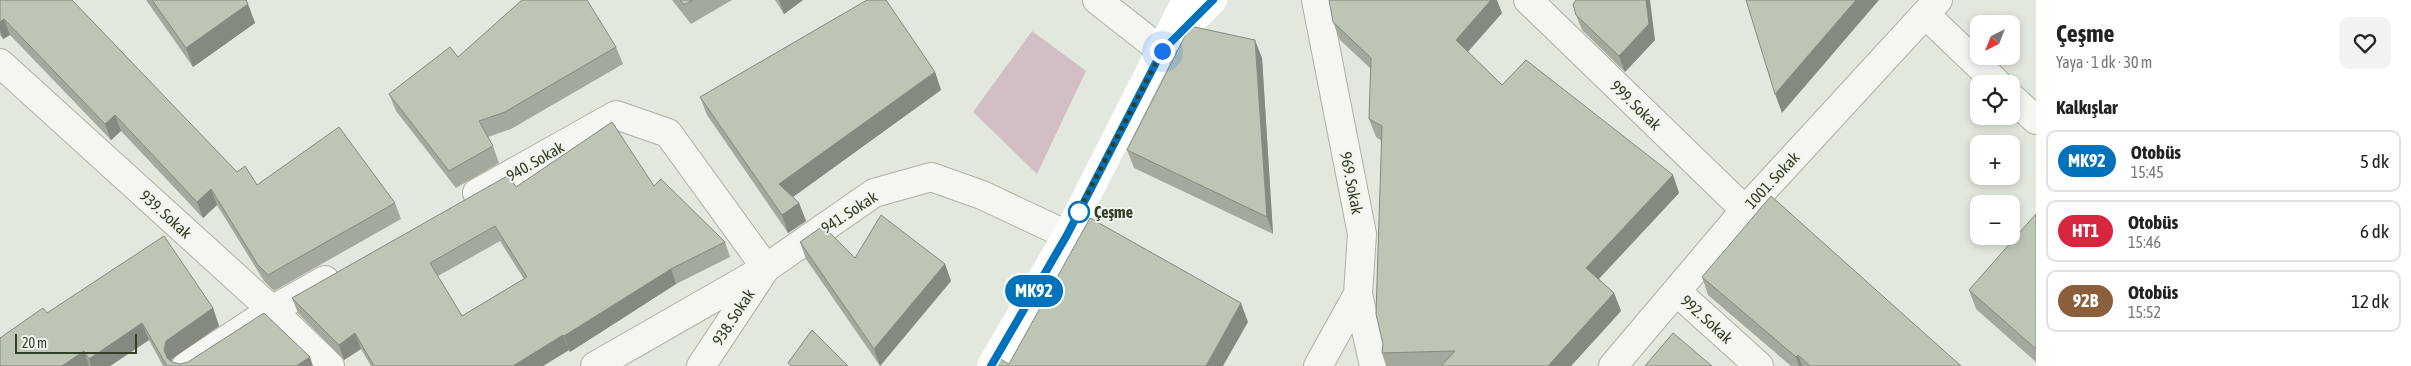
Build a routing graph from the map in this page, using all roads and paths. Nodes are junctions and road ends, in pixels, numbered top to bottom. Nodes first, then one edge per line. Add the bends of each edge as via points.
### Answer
1 (1097, 0) edge
2 (1186, 0) edge
3 (1213, 0) edge
4 (1316, 0) edge
5 (1528, 0) edge
6 (1932, 7) edge
7 (1162, 51) junction
8 (0, 63) edge
9 (1990, 75) edge
10 (2020, 105) edge
11 (2036, 120) edge
12 (452, 208) edge
13 (1745, 210) junction
14 (1067, 235) junction
15 (349, 266) edge
16 (766, 268) junction
17 (1677, 292) junction
18 (1358, 294) junction
19 (272, 310) junction
20 (186, 366) edge
21 (330, 366) edge
22 (595, 366) edge
23 (701, 366) edge
24 (991, 366) edge
25 (1318, 366) edge
26 (1374, 366) edge
27 (1613, 366) edge
28 (1759, 366) edge

1 - 7 street
2 - 7 main road
3 - 7 main road
4 - 18 street, 969. Sokak via 1362,234
5 - 13 street, 999. Sokak
6 - 9 street
6 - 13 street, 1001. Sokak
7 - 14 main road
8 - 19 street, 939. Sokak
10 - 11 street
12 - 16 street, 940. Sokak via 616,115 668,133
13 - 17 street, 1001. Sokak
14 - 16 street, 941. Sokak via 982,195 931,177 874,193
14 - 24 main road
15 - 19 street
16 - 22 street, 941. Sokak
16 - 23 street, 938. Sokak
17 - 27 street, 1001. Sokak
17 - 28 street, 992. Sokak
18 - 25 street
18 - 26 street, 969. Sokak
19 - 20 street
19 - 21 street, 939. Sokak

